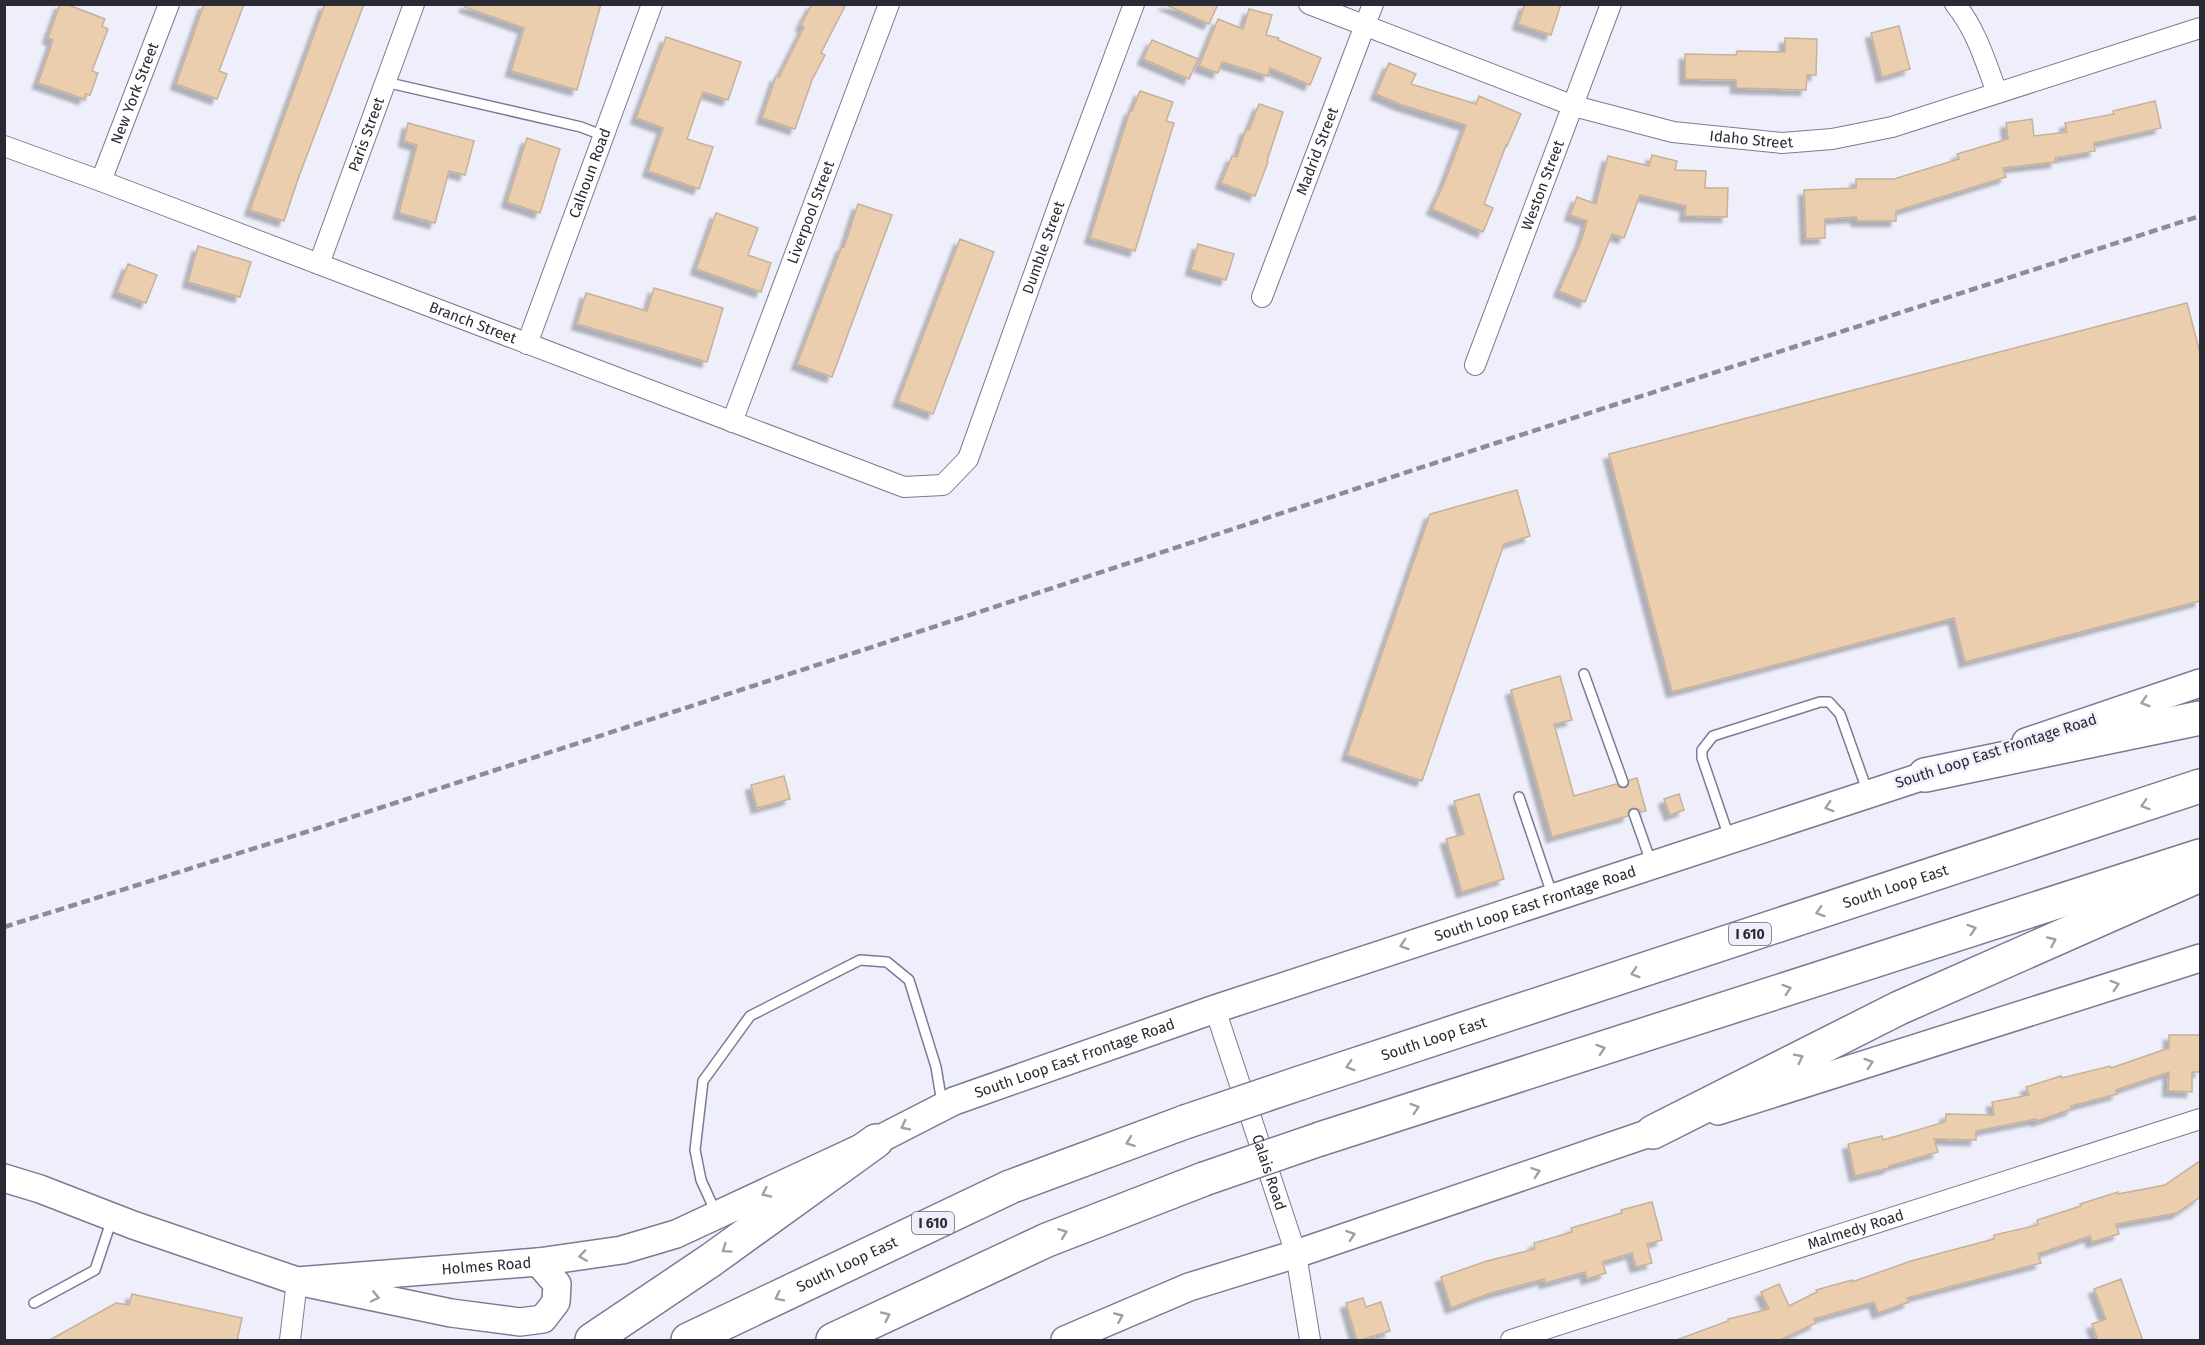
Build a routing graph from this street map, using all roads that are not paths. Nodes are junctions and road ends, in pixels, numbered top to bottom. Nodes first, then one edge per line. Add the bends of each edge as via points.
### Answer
1 (169, 4) edge
2 (414, 4) edge
3 (652, 4) edge
4 (889, 4) edge
5 (1134, 4) edge
6 (1309, 4) edge
7 (1373, 4) edge
8 (1611, 4) edge
9 (1955, 4) edge
10 (1366, 25) junction
11 (2200, 28) edge
12 (385, 82) junction
13 (1997, 93) junction
14 (1574, 106) junction
15 (604, 136) junction
16 (4, 147) edge
17 (101, 181) junction
18 (319, 264) junction
19 (1262, 297) dead end
20 (527, 344) junction
21 (1475, 365) dead end
22 (732, 422) junction
23 (943, 485) joint
24 (1584, 674) dead end
25 (2200, 683) edge
26 (2200, 718) edge
27 (1925, 776) junction
28 (1623, 782) dead end
29 (2200, 786) edge
30 (1868, 794) junction
31 (1519, 797) dead end
32 (1634, 814) dead end
33 (1730, 839) junction
34 (2200, 856) edge
35 (1651, 865) junction
36 (2200, 875) edge
37 (1553, 897) junction
38 (2200, 958) edge
39 (1215, 1009) junction
40 (943, 1107) junction
41 (2200, 1119) edge
42 (1653, 1132) junction
43 (876, 1141) junction
44 (4, 1178) edge
45 (717, 1215) junction
46 (112, 1217) junction
47 (1296, 1254) junction
48 (538, 1263) junction
49 (297, 1281) junction
50 (34, 1304) dead end
51 (290, 1341) edge
52 (592, 1341) edge
53 (687, 1341) edge
54 (833, 1341) edge
55 (1065, 1341) edge
56 (1310, 1341) edge
57 (1511, 1341) edge

1 - 17 street, New York Street
2 - 12 street, Paris Street
3 - 15 street, Calhoun Road
4 - 22 street, Liverpool Street
5 - 23 street, Dumble Street via 968,459
6 - 10 street, Idaho Street
7 - 10 street, Madrid Street
8 - 14 street, Weston Street
9 - 13 street via 1977,43
10 - 14 street, Idaho Street
10 - 19 street, Madrid Street
11 - 13 street, Idaho Street
12 - 15 lane
12 - 18 street, Paris Street
13 - 14 street, Idaho Street via 1892,128 1832,139 1782,142 1672,132
14 - 21 street, Weston Street
15 - 20 street, Calhoun Road
16 - 17 street, Branch Street
17 - 18 street, Branch Street
18 - 20 street, Branch Street
20 - 22 street, Branch Street
22 - 23 street, Branch Street via 904,487
24 - 28 lane
25 -> 27 main road, South Loop East Frontage Road
26 - 27 highway
27 - 30 main road, South Loop East Frontage Road
29 -> 53 highway, South Loop East / I 610, bridge via 1300,1083 1010,1186
30 -> 33 main road, South Loop East Frontage Road
30 - 33 lane via 1840,714 1829,702 1713,736 1702,750 1702,758
31 - 37 lane
32 - 35 lane
33 - 35 main road, South Loop East Frontage Road
54 -> 34 highway, bridge via 1047,1240 1204,1179
35 - 37 main road, South Loop East Frontage Road
42 -> 36 highway via 1899,1008
37 -> 39 main road, South Loop East Frontage Road
42 -> 38 main road
39 - 40 main road, South Loop East Frontage Road
39 - 47 street, Calais Road
40 -> 43 main road, South Loop East Frontage Road
40 - 45 lane via 936,1067 909,980 887,962 860,960 750,1016 703,1081 695,1150 700,1179
41 - 57 street, Malmedy Road
47 -> 42 main road
43 -> 45 main road, South Loop East Frontage Road
43 -> 52 highway
44 - 46 main road, Holmes Road
45 -> 48 main road, South Loop East Frontage Road via 676,1234 622,1250
46 - 49 main road, Holmes Road
46 - 50 lane via 95,1270
55 -> 47 main road via 1189,1287
47 - 56 street, Calais Road
48 - 49 main road, Holmes Road
49 -> 48 main road, Holmes Road via 451,1313 520,1322 543,1319 556,1302 557,1284
49 - 51 street

